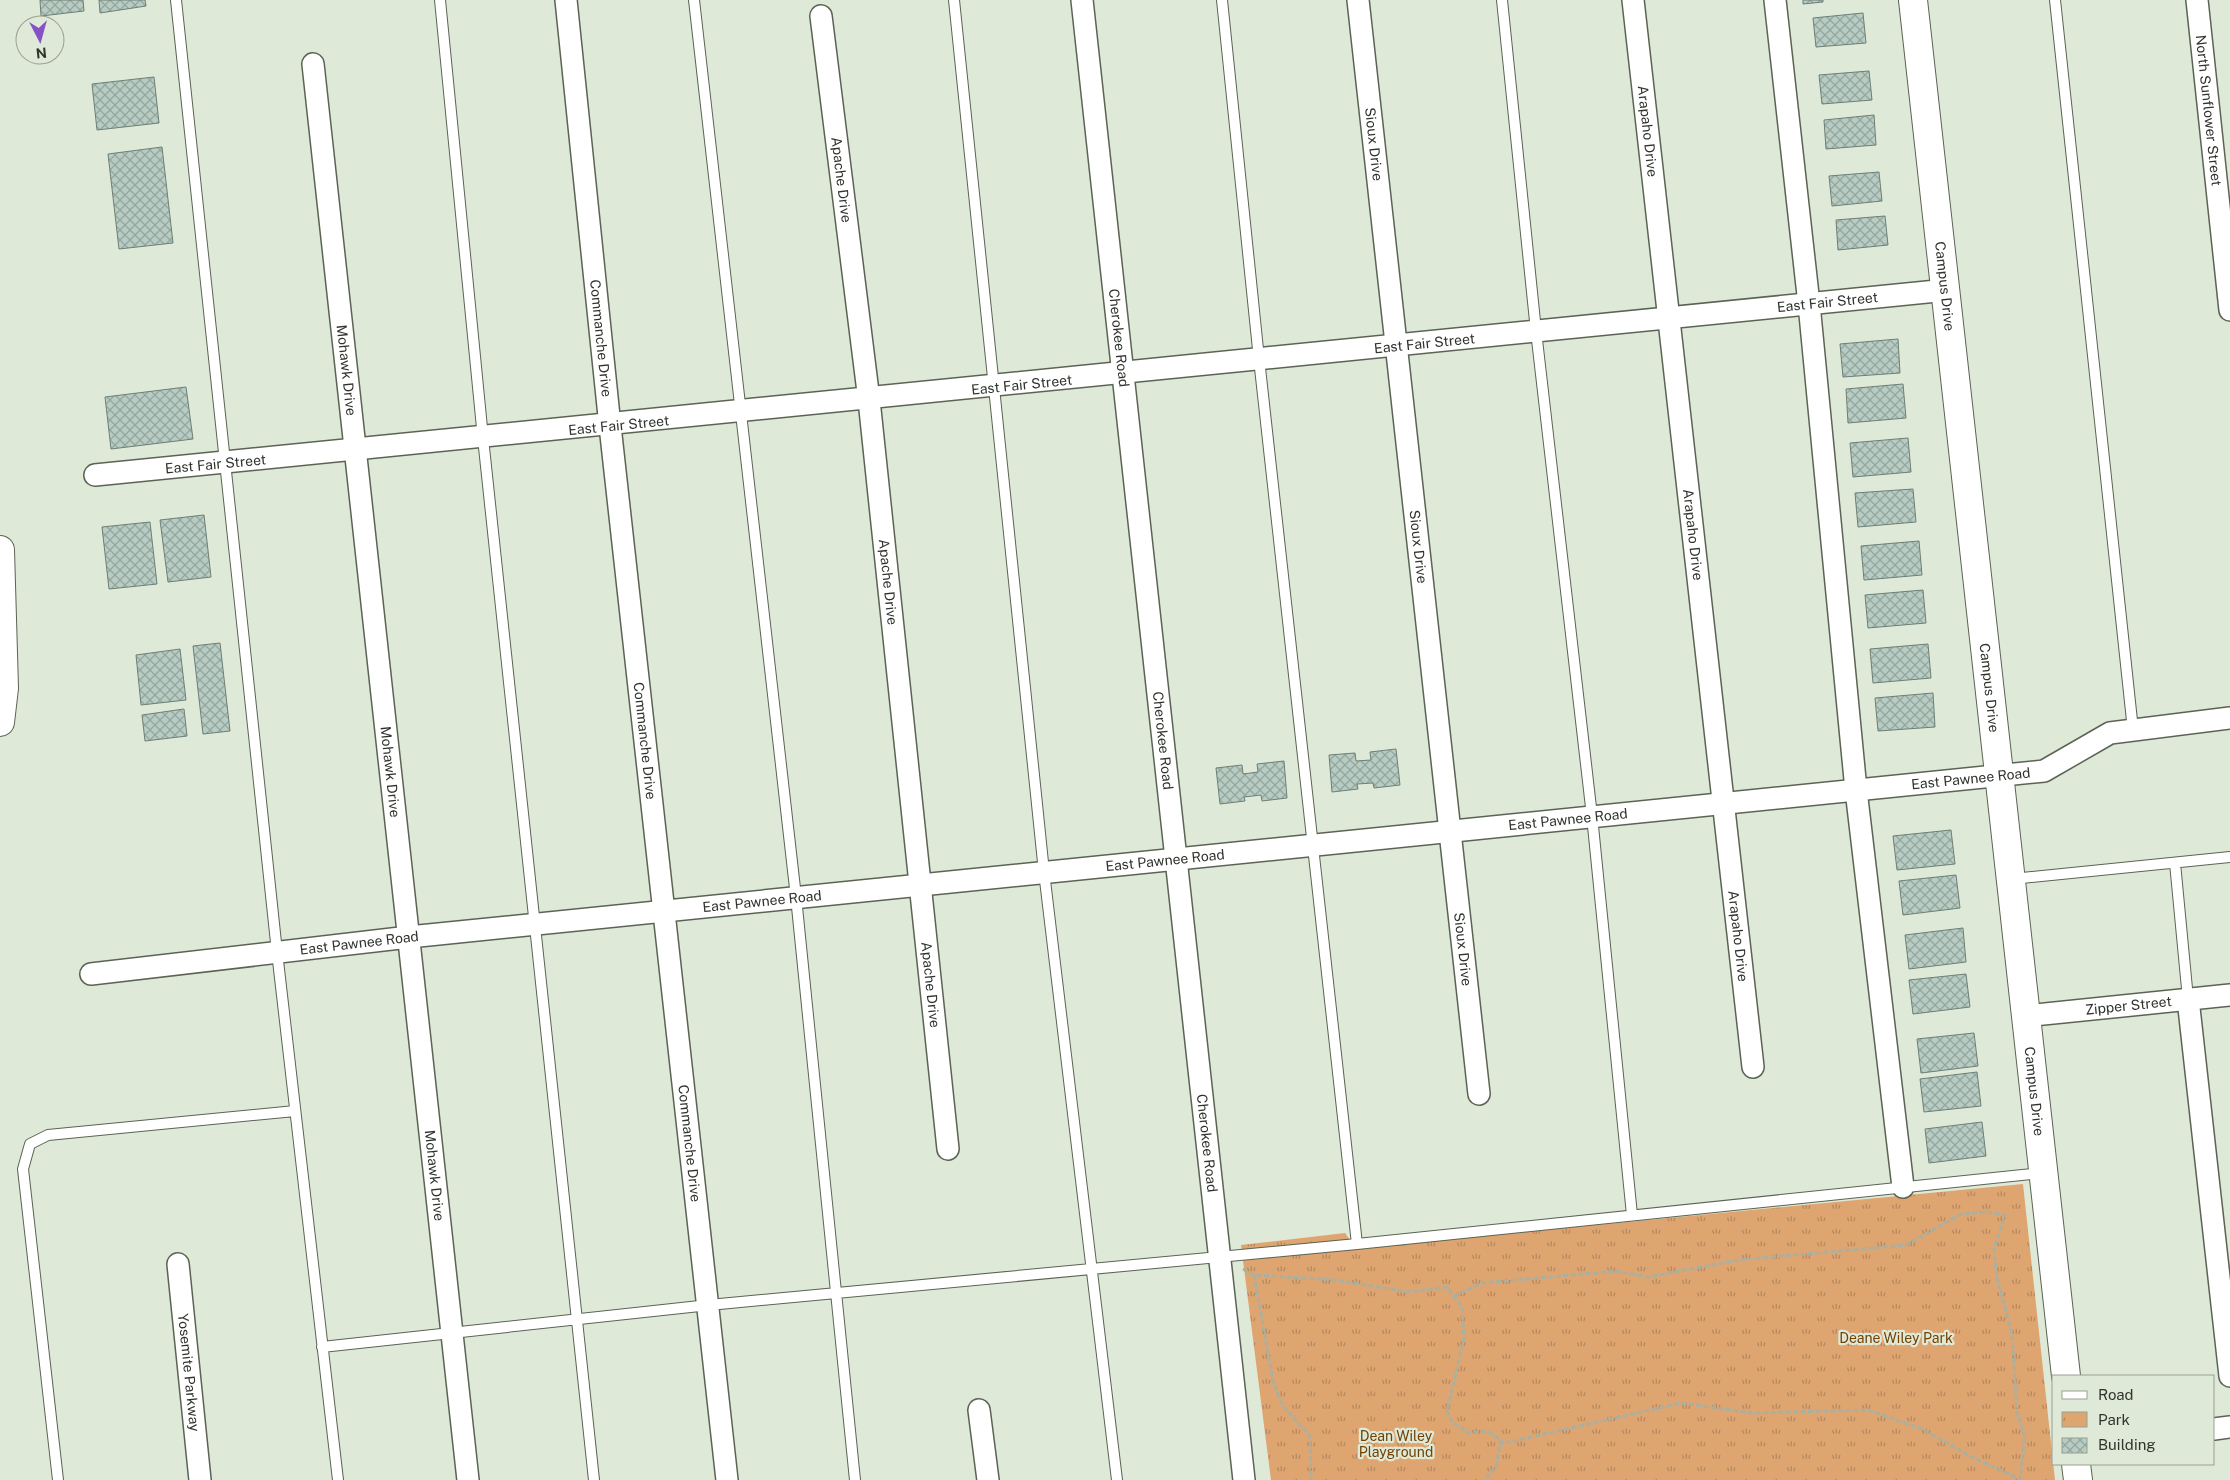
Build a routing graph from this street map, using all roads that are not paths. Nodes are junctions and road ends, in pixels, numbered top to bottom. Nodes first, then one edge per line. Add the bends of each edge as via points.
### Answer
1 (176, 0) edge
2 (440, 0) edge
3 (566, 0) edge
4 (694, 0) edge
5 (954, 0) edge
6 (1082, 0) edge
7 (1222, 0) edge
8 (1358, 0) edge
9 (1502, 0) edge
10 (1633, 0) edge
11 (1775, 0) edge
12 (1913, 0) edge
13 (2055, 0) edge
14 (2197, 0) edge
15 (821, 16) dead end
16 (313, 64) dead end
17 (1947, 290) junction
18 (1808, 304) junction
19 (2230, 310) edge
20 (1670, 317) junction
21 (1536, 331) junction
22 (1396, 344) junction
23 (1259, 359) junction
24 (1124, 374) junction
25 (993, 388) junction
26 (868, 400) junction
27 (741, 413) junction
28 (610, 426) junction
29 (484, 438) junction
30 (356, 451) junction
31 (225, 463) junction
32 (96, 475) dead end
33 (0, 550) edge
34 (2230, 718) edge
35 (0, 722) edge
36 (2133, 730) junction
37 (2000, 775) junction
38 (1856, 790) junction
39 (1722, 802) junction
40 (1592, 816) junction
41 (1450, 831) junction
42 (1314, 845) junction
43 (2230, 857) edge
44 (1177, 859) junction
45 (2175, 863) junction
46 (1044, 872) junction
47 (2011, 879) junction
48 (921, 884) junction
49 (796, 897) junction
50 (664, 911) junction
51 (536, 924) junction
52 (409, 937) junction
53 (277, 952) junction
54 (91, 974) dead end
55 (2230, 995) edge
56 (2188, 999) junction
57 (2025, 1016) junction
58 (1752, 1067) dead end
59 (1479, 1094) dead end
60 (295, 1111) junction
61 (948, 1150) dead end
62 (2043, 1173) junction
63 (1903, 1187) junction
64 (1632, 1215) junction
65 (1357, 1244) junction
66 (1220, 1258) junction
67 (178, 1264) dead end
68 (1092, 1269) junction
69 (836, 1293) junction
70 (708, 1305) junction
71 (577, 1319) junction
72 (452, 1333) junction
73 (322, 1347) junction
74 (2066, 1375) edge
75 (2230, 1376) edge
76 (979, 1410) dead end
77 (2230, 1427) edge
78 (2215, 1429) edge
79 (2076, 1465) edge
80 (58, 1480) edge
81 (200, 1480) edge
82 (338, 1480) edge
83 (468, 1480) edge
84 (594, 1480) edge
85 (727, 1480) edge
86 (855, 1480) edge
87 (988, 1480) edge
88 (1117, 1480) edge
89 (1244, 1480) edge
90 (2078, 1480) edge

1 - 31 lane
2 - 29 lane
3 - 28 street, Commanche Drive
4 - 27 lane
5 - 25 lane
6 - 24 street, Cherokee Road
7 - 23 lane
8 - 22 street, Sioux Drive
9 - 21 lane
10 - 20 street, Arapaho Drive
11 - 18 street
12 - 17 main road, Campus Drive
13 - 36 lane
14 - 19 street, North Sunflower Street
15 - 26 street, Apache Drive
16 - 30 street, Mohawk Drive
17 - 18 street, East Fair Street
17 - 37 main road, Campus Drive
18 - 20 street, East Fair Street
18 - 38 street
20 - 21 street, East Fair Street
20 - 39 street, Arapaho Drive
21 - 22 street, East Fair Street
21 - 40 lane
22 - 23 street, East Fair Street
22 - 41 street, Sioux Drive
23 - 24 street, East Fair Street
23 - 42 lane
24 - 25 street, East Fair Street
24 - 44 street, Cherokee Road
25 - 26 street, East Fair Street
25 - 46 lane
26 - 27 street, East Fair Street
26 - 48 street, Apache Drive
27 - 28 street, East Fair Street
27 - 49 lane
28 - 29 street, East Fair Street
28 - 50 street, Commanche Drive
29 - 30 street, East Fair Street
29 - 51 lane
30 - 31 street, East Fair Street
30 - 52 street, Mohawk Drive
31 - 32 street, East Fair Street
31 - 53 lane
33 - 35 main road via 4,688
34 - 36 street, East Pawnee Road
36 - 37 street, East Pawnee Road via 2110,732 2044,771
37 - 38 street, East Pawnee Road
37 - 47 main road, Campus Drive
38 - 39 street, East Pawnee Road
38 - 63 street
39 - 40 street, East Pawnee Road
39 - 58 street, Arapaho Drive
40 - 41 street, East Pawnee Road
40 - 64 lane
41 - 42 street, East Pawnee Road
41 - 59 street, Sioux Drive
42 - 44 street, East Pawnee Road
42 - 65 lane
43 - 45 lane
44 - 46 street, East Pawnee Road
44 - 66 street, Cherokee Road
45 - 47 lane
45 - 56 lane
46 - 48 street, East Pawnee Road
46 - 68 lane
47 - 57 main road, Campus Drive
48 - 49 street, East Pawnee Road
48 - 61 street, Apache Drive
49 - 50 street, East Pawnee Road
49 - 69 lane
50 - 51 street, East Pawnee Road
50 - 70 street, Commanche Drive
51 - 52 street, East Pawnee Road
51 - 71 lane
52 - 53 street, East Pawnee Road
52 - 72 street, Mohawk Drive
53 - 54 street, East Pawnee Road
53 - 60 lane
55 - 56 street, Zipper Street
56 - 57 street, Zipper Street
56 - 75 street
57 - 62 main road, Campus Drive
60 - 73 lane
60 - 80 lane via 48,1135 30,1144 23,1169
62 - 63 lane
62 - 74 main road, Campus Drive
63 - 64 lane
64 - 65 lane
65 - 66 lane
66 - 68 lane
66 - 89 street, Cherokee Road
67 - 81 street, Yosemite Parkway
68 - 69 lane
68 - 88 lane
69 - 70 lane
69 - 86 lane
70 - 71 lane
70 - 85 street, Commanche Drive
71 - 72 lane
71 - 84 lane
72 - 73 lane
72 - 83 street, Mohawk Drive
73 - 82 lane
76 - 87 street
77 - 78 street
79 - 90 main road

